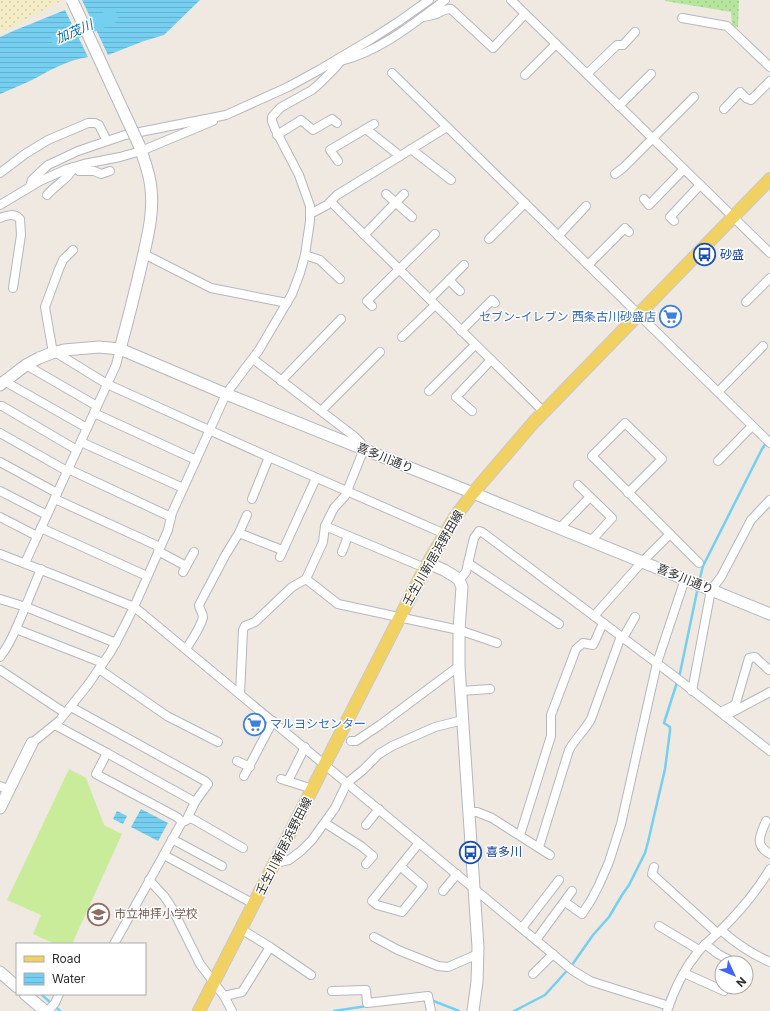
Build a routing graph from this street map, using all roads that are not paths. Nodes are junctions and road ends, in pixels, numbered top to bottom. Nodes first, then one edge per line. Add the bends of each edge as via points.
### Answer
1 (72, 0) edge
2 (429, 0) edge
3 (445, 0) edge
4 (511, 0) edge
5 (525, 14) junction
6 (423, 17) junction
7 (682, 18) dead end
8 (636, 32) dead end
9 (556, 44) junction
10 (339, 60) junction
11 (770, 67) edge
12 (392, 73) dead end
13 (587, 74) junction
14 (651, 74) dead end
15 (525, 75) dead end
16 (770, 81) edge
17 (694, 97) dead end
18 (619, 106) junction
19 (724, 109) dead end
20 (226, 115) junction
21 (337, 123) dead end
22 (374, 124) dead end
23 (447, 127) junction
24 (366, 128) junction
25 (277, 135) junction
26 (653, 138) junction
27 (107, 141) junction
28 (140, 148) junction
29 (411, 149) junction
30 (400, 156) junction
31 (338, 161) dead end
32 (74, 167) junction
33 (684, 169) junction
34 (110, 171) dead end
35 (0, 173) edge
36 (615, 174) dead end
37 (770, 179) edge
38 (451, 180) dead end
39 (700, 185) junction
40 (30, 186) junction
41 (386, 194) dead end
42 (404, 194) dead end
43 (47, 195) dead end
44 (644, 199) dead end
45 (331, 202) junction
46 (396, 202) junction
47 (525, 203) junction
48 (0, 205) edge
49 (586, 206) dead end
50 (310, 214) junction
51 (412, 217) dead end
52 (733, 217) junction
53 (0, 218) edge
54 (674, 221) dead end
55 (629, 232) dead end
56 (435, 234) dead end
57 (364, 235) junction
58 (558, 236) junction
59 (489, 239) dead end
60 (73, 250) dead end
61 (770, 253) edge
62 (144, 254) junction
63 (305, 255) junction
64 (464, 265) dead end
65 (588, 265) junction
66 (399, 269) junction
67 (770, 278) edge
68 (340, 279) dead end
69 (449, 280) junction
70 (13, 288) dead end
71 (460, 291) dead end
72 (432, 302) junction
73 (746, 302) dead end
74 (287, 303) junction
75 (495, 303) dead end
76 (372, 306) dead end
77 (638, 314) junction
78 (341, 318) dead end
79 (461, 331) junction
80 (402, 337) dead end
81 (475, 345) junction
82 (763, 346) dead end
83 (120, 349) junction
84 (54, 352) junction
85 (379, 352) dead end
86 (253, 359) junction
87 (491, 360) junction
88 (26, 366) junction
89 (281, 381) junction
90 (2, 383) edge
91 (107, 384) junction
92 (429, 391) dead end
93 (718, 392) junction
94 (226, 394) junction
95 (0, 406) edge
96 (96, 410) junction
97 (321, 411) junction
98 (472, 412) dead end
99 (544, 412) junction
100 (752, 426) junction
101 (87, 428) junction
102 (210, 431) junction
103 (0, 433) edge
104 (768, 442) edge
105 (79, 446) junction
106 (364, 449) junction
107 (269, 457) junction
108 (196, 460) junction
109 (718, 461) dead end
110 (0, 462) edge
111 (68, 470) junction
112 (316, 478) junction
113 (578, 485) dead end
114 (183, 488) junction
115 (0, 491) edge
116 (347, 492) junction
117 (472, 493) junction
118 (628, 493) junction
119 (56, 496) junction
120 (590, 497) junction
121 (252, 500) dead end
122 (770, 500) edge
123 (47, 515) junction
124 (247, 515) dead end
125 (0, 517) edge
126 (171, 517) junction
127 (325, 526) junction
128 (41, 528) junction
129 (560, 528) junction
130 (239, 533) junction
131 (445, 534) junction
132 (670, 534) junction
133 (37, 536) junction
134 (348, 536) junction
135 (591, 541) junction
136 (159, 549) junction
137 (194, 552) dead end
138 (342, 552) dead end
139 (0, 554) edge
140 (642, 562) junction
141 (25, 563) junction
142 (468, 563) junction
143 (699, 563) dead end
144 (426, 566) junction
145 (41, 569) junction
146 (147, 576) junction
147 (306, 579) junction
148 (685, 579) junction
149 (459, 580) junction
150 (712, 590) junction
151 (0, 599) edge
152 (26, 607) junction
153 (134, 607) junction
154 (770, 614) edge
155 (594, 616) junction
156 (635, 617) dead end
157 (400, 618) junction
158 (603, 623) junction
159 (559, 624) dead end
160 (16, 629) junction
161 (459, 630) junction
162 (622, 637) junction
163 (116, 643) junction
164 (497, 643) dead end
165 (186, 649) junction
166 (0, 657) edge
167 (656, 663) junction
168 (101, 666) junction
169 (459, 666) junction
170 (770, 669) edge
171 (0, 670) edge
172 (490, 689) dead end
173 (692, 690) junction
174 (461, 691) junction
175 (770, 692) edge
176 (240, 694) junction
177 (68, 710) junction
178 (722, 714) junction
179 (463, 720) junction
180 (273, 721) junction
181 (55, 725) junction
182 (351, 740) dead end
183 (218, 742) dead end
184 (32, 743) joint
185 (305, 747) junction
186 (770, 751) edge
187 (107, 753) junction
188 (237, 761) dead end
189 (325, 764) junction
190 (250, 767) junction
191 (244, 776) dead end
192 (347, 782) junction
193 (4, 788) edge
194 (313, 789) junction
195 (195, 802) junction
196 (0, 808) edge
197 (379, 809) junction
198 (469, 812) junction
199 (185, 821) junction
200 (766, 821) dead end
201 (325, 823) junction
202 (366, 825) dead end
203 (520, 835) junction
204 (172, 839) junction
205 (419, 842) junction
206 (539, 847) junction
207 (243, 848) dead end
208 (550, 854) dead end
209 (770, 854) edge
210 (164, 855) junction
211 (275, 863) junction
212 (366, 864) dead end
213 (222, 866) dead end
214 (400, 866) junction
215 (654, 867) dead end
216 (770, 869) edge
217 (457, 874) junction
218 (768, 879) edge
219 (149, 880) junction
220 (559, 880) dead end
221 (475, 889) junction
222 (443, 891) dead end
223 (572, 892) dead end
224 (565, 902) junction
225 (254, 904) junction
226 (659, 926) dead end
227 (522, 928) junction
228 (241, 929) junction
229 (719, 932) junction
230 (374, 936) dead end
231 (536, 940) junction
232 (115, 943) edge
233 (706, 944) junction
234 (270, 947) junction
235 (699, 950) junction
236 (478, 954) junction
237 (552, 954) junction
238 (720, 955) edge
239 (770, 962) edge
240 (0, 972) edge
241 (684, 973) junction
242 (533, 974) dead end
243 (311, 975) dead end
244 (214, 983) junction
245 (16, 986) edge
246 (714, 986) edge
247 (332, 991) dead end
248 (26, 995) edge
249 (59, 995) edge
250 (224, 996) junction
251 (668, 1009) edge
252 (45, 1011) edge
253 (48, 1011) edge
254 (199, 1011) edge
255 (232, 1011) edge
256 (432, 1011) edge
257 (473, 1011) edge

1 - 28 street, bridge
2 - 10 street
3 - 6 street
4 - 5 street
5 - 6 street via 492,48 449,8
5 - 9 street
6 - 10 street via 376,47
7 - 11 street via 727,26
8 - 13 street via 623,45 617,45
9 - 13 street
9 - 15 street
10 - 20 street
10 - 25 street via 320,84 276,112 272,120
12 - 23 street
13 - 18 street
14 - 18 street
16 - 19 street via 751,100 740,92
17 - 26 street
18 - 26 street
20 - 27 street
20 - 28 street
21 - 25 street via 332,119 313,130 301,120
22 - 24 street
23 - 29 street
23 - 47 street
24 - 30 street
24 - 31 street via 330,150
25 - 50 street via 299,174 310,206
26 - 33 street
26 - 36 street
27 - 35 street via 99,125 88,123 48,140
27 - 40 street via 48,165 32,180
28 - 32 street via 120,157
28 - 62 street via 152,190
29 - 30 street
29 - 38 street
30 - 45 street via 337,195
32 - 34 street via 79,171 94,171 101,174
32 - 40 street
32 - 43 street via 63,182
33 - 39 street
33 - 44 street via 649,205
37 - 52 main road, 壬生川新居浜野田線
39 - 52 street
39 - 54 street via 670,217
40 - 48 street
41 - 46 street
42 - 46 street
45 - 50 street
45 - 57 street
46 - 51 street
46 - 57 street
47 - 58 street
47 - 59 street
49 - 58 street
50 - 63 street
52 - 61 street
52 - 77 main road, 壬生川新居浜野田線
53 - 70 street via 13,214 20,219 21,234
55 - 65 street via 625,228
56 - 66 street
57 - 66 street
58 - 65 street
60 - 84 street via 59,269 45,307
62 - 74 street via 211,288
62 - 83 street
63 - 68 street via 320,260
63 - 74 street
64 - 69 street
65 - 77 street
66 - 72 street
66 - 76 street via 367,301
67 - 73 street
69 - 71 street
69 - 72 street
72 - 79 street
72 - 80 street
74 - 86 street
75 - 79 street via 492,300
77 - 93 street
77 - 99 main road, 壬生川新居浜野田線
78 - 89 street
79 - 81 street
81 - 87 street
81 - 92 street
82 - 93 street
83 - 84 street, 喜多川通り via 99,347
83 - 91 street
83 - 94 street, 喜多川通り
84 - 88 street, 喜多川通り
84 - 91 street
85 - 97 street
86 - 89 street
86 - 94 street
87 - 98 street via 456,397
87 - 99 street
88 - 90 street, 喜多川通り
88 - 96 street
89 - 97 street
90 - 101 street
91 - 96 street
91 - 102 street
93 - 100 street
94 - 102 street
94 - 106 street, 喜多川通り
95 - 105 street
96 - 101 street
96 - 108 street
97 - 106 street via 355,437
99 - 117 main road, 壬生川新居浜野田線
100 - 104 street
100 - 109 street
101 - 105 street
102 - 107 street
102 - 108 street
103 - 111 street
105 - 111 street
105 - 114 street
106 - 116 street
106 - 117 street, 喜多川通り
107 - 112 street
107 - 121 street
108 - 114 street
110 - 119 street
111 - 119 street
111 - 126 street
112 - 116 street
112 - 130 street via 281,554
113 - 120 street
114 - 126 street
115 - 123 street
116 - 127 street via 334,508
116 - 131 street
117 - 129 street, 喜多川通り
117 - 131 main road, 壬生川新居浜野田線
118 - 118 street via 592,456 624,423 662,459
118 - 132 street
119 - 123 street
119 - 136 street
120 - 129 street
120 - 135 street via 612,518
122 - 150 street via 751,520
123 - 128 street
124 - 130 street
125 - 133 street
126 - 136 street
127 - 134 street
127 - 147 street via 323,542
128 - 133 street
128 - 146 street
129 - 135 street, 喜多川通り
130 - 165 street via 199,605 203,618
131 - 144 main road, 壬生川新居浜野田線
132 - 140 street
132 - 143 street
133 - 141 street
134 - 138 street
134 - 144 street
135 - 140 street, 喜多川通り
136 - 137 street via 185,569
136 - 146 street
139 - 141 street
140 - 148 street, 喜多川通り
140 - 155 street
141 - 145 street
142 - 149 street via 466,572
142 - 155 street via 474,538 479,531 482,532
142 - 159 street
144 - 149 street via 444,570
144 - 157 main road, 壬生川新居浜野田線
145 - 152 street
145 - 153 street
146 - 153 street
147 - 157 street via 338,604
147 - 176 street via 292,587 255,622 245,626
148 - 150 street, 喜多川通り
148 - 167 street
149 - 161 street via 462,588
150 - 154 street, 喜多川通り
150 - 173 street
151 - 152 street
152 - 160 street
152 - 163 street
153 - 163 street
153 - 165 street
155 - 158 street
156 - 162 street
157 - 161 street
157 - 189 main road, 壬生川新居浜野田線
158 - 162 street
158 - 203 street via 593,645 583,643 576,649 550,715 551,736
160 - 166 street
160 - 168 street
161 - 164 street
161 - 169 street
162 - 167 street
162 - 206 street via 591,719 569,750
163 - 168 street
165 - 176 street
167 - 173 street
167 - 224 street via 621,824 609,862 582,914
168 - 177 street
168 - 183 street via 166,716
169 - 174 street
169 - 182 street via 380,725 356,741
170 - 178 street via 755,657 749,658 736,703
171 - 177 street
172 - 174 street
173 - 178 street
174 - 179 street
175 - 178 street
176 - 180 street
177 - 181 street
177 - 195 street via 205,781 208,784
178 - 186 street
179 - 192 street via 435,727 392,746
179 - 198 street
180 - 185 street
180 - 190 street
181 - 184 street
181 - 187 street
184 - 193 street
185 - 189 street
185 - 194 street via 285,780
187 - 195 street
187 - 199 street via 96,774
188 - 190 street
189 - 192 street
189 - 194 main road, 壬生川新居浜野田線
190 - 191 street
192 - 197 street
192 - 201 street
193 - 196 street
194 - 211 main road, 壬生川新居浜野田線
195 - 199 street
197 - 202 street
197 - 205 street
198 - 203 street via 477,812 492,818
198 - 221 street
199 - 204 street
199 - 207 street via 191,818
200 - 209 street via 759,839 763,850
201 - 211 street via 301,851 288,860
201 - 212 street via 362,846 373,856
203 - 206 street
204 - 210 street
204 - 213 street
205 - 214 street
205 - 217 street
206 - 208 street
210 - 219 street
210 - 225 street
211 - 225 main road, 壬生川新居浜野田線
214 - 214 street via 372,901 377,905 402,912 423,886
215 - 229 street via 652,874
216 - 218 street
217 - 221 street
217 - 222 street
218 - 229 street
219 - 232 street
219 - 244 street via 172,908 200,964
220 - 227 street
221 - 227 street
221 - 236 street
223 - 224 street
224 - 231 street
225 - 228 main road, 壬生川新居浜野田線
226 - 235 street
227 - 231 street
228 - 234 street
228 - 244 main road, 壬生川新居浜野田線
229 - 233 street
229 - 239 street
230 - 236 street via 398,950 443,967
231 - 237 street
233 - 235 street
233 - 238 street
234 - 243 street
234 - 250 street via 242,992
235 - 241 street
236 - 257 street
237 - 242 street
237 - 251 street via 590,981
240 - 245 street
241 - 246 street
241 - 251 street
244 - 250 street
244 - 254 main road, 壬生川新居浜野田線
247 - 256 street via 366,990 367,1003 428,996
248 - 252 street
249 - 253 street
250 - 255 street

